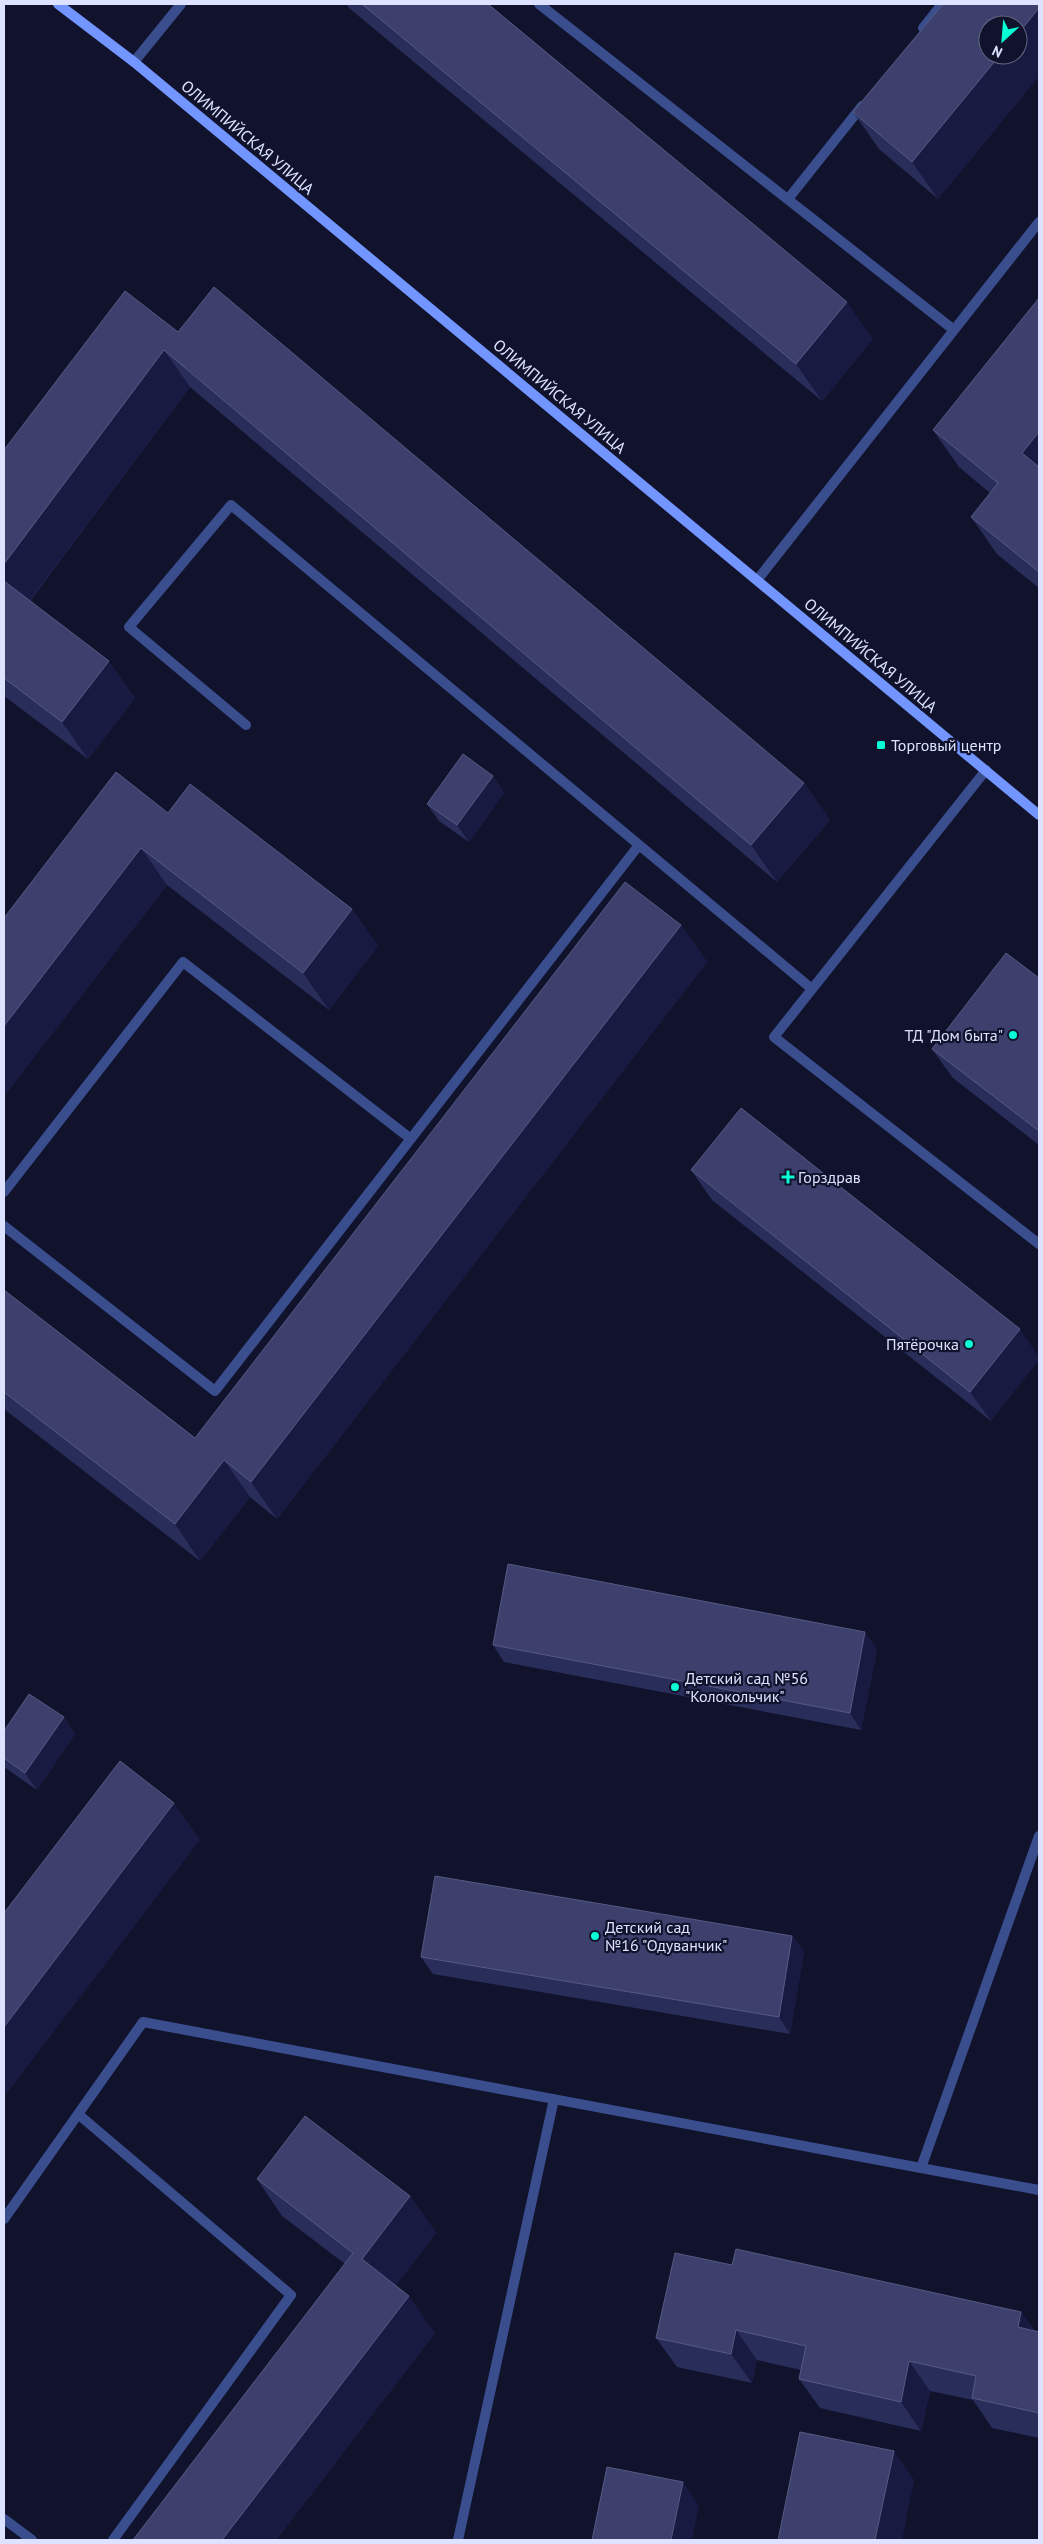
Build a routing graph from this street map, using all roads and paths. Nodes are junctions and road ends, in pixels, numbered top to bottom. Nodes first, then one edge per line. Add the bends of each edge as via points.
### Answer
1 (58, 4) edge
2 (181, 4) edge
3 (539, 4) edge
4 (942, 4) edge
5 (918, 35) edge
6 (134, 62) junction
7 (868, 98) edge
8 (788, 200) junction
9 (1039, 222) edge
10 (954, 330) junction
11 (758, 579) junction
12 (246, 726) dead end
13 (986, 770) junction
14 (1039, 815) edge
15 (639, 845) junction
16 (812, 989) junction
17 (411, 1139) junction
18 (4, 1192) edge
19 (4, 1226) edge
20 (1039, 1244) edge
21 (1039, 1836) edge
22 (554, 2099) junction
23 (78, 2114) junction
24 (922, 2168) junction
25 (1039, 2190) edge
26 (4, 2219) edge
27 (4, 2519) edge
28 (32, 2540) edge
29 (113, 2540) edge
30 (458, 2540) edge

1 - 6 street, ОЛИМПИЙСКАЯ УЛИЦА
2 - 6 street
3 - 8 street
4 - 5 street
6 - 11 street, ОЛИМПИЙСКАЯ УЛИЦА
7 - 8 street
8 - 10 street
9 - 10 street
10 - 11 street
11 - 13 street, ОЛИМПИЙСКАЯ УЛИЦА
12 - 15 street via 129,627 232,505
13 - 14 street, ОЛИМПИЙСКАЯ УЛИЦА
13 - 16 street
15 - 16 street
15 - 17 street
16 - 20 street via 774,1037
17 - 18 street via 183,962
17 - 19 street via 216,1390
21 - 24 street
22 - 23 street via 142,2022
22 - 24 street
22 - 30 street
23 - 26 street
23 - 29 street via 291,2295
24 - 25 street
27 - 28 street

